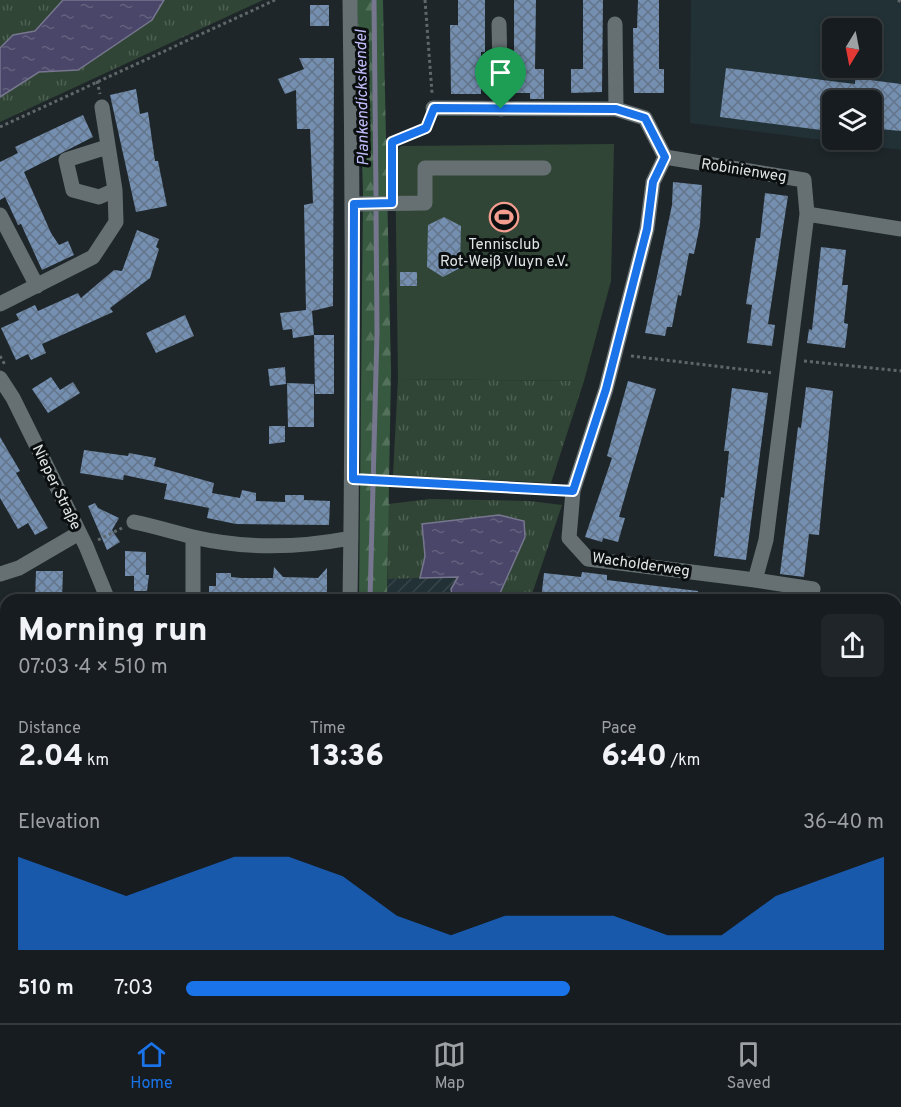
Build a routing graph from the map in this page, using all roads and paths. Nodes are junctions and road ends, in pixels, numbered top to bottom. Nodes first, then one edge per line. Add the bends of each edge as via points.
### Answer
1 (275, 0) edge
2 (350, 0) edge
3 (425, 0) edge
4 (499, 24) dead end
5 (615, 24) dead end
6 (102, 107) dead end
7 (434, 108) junction
8 (501, 109) junction
9 (616, 109) junction
10 (0, 127) edge
11 (107, 147) junction
12 (665, 157) junction
13 (544, 168) dead end
14 (115, 190) junction
15 (392, 203) junction
16 (354, 204) junction
17 (807, 214) junction
18 (0, 215) edge
19 (901, 229) edge
20 (38, 286) junction
21 (0, 304) edge
22 (615, 354) junction
23 (788, 367) junction
24 (901, 371) edge
25 (0, 378) edge
26 (353, 479) junction
27 (573, 491) junction
28 (134, 522) joint
29 (193, 537) junction
30 (351, 538) junction
31 (83, 539) junction
32 (0, 574) edge
33 (755, 580) junction
34 (813, 589) dead end
35 (106, 594) edge
36 (193, 594) edge
37 (350, 594) edge

1 - 10 path
2 - 16 street
3 - 7 path
4 - 8 street
5 - 9 street
6 - 11 street
7 - 8 street
7 - 15 path via 426,128 392,142
8 - 9 street
9 - 12 street via 645,118
11 - 14 street
11 - 14 street via 66,160 74,190 99,197
12 - 17 street, Robinienweg via 804,180
12 - 22 street, Wacholderweg via 653,182 647,229
13 - 15 street via 425,168 425,203
14 - 20 street via 116,222 93,257
15 - 16 street
16 - 26 street
17 - 19 street
17 - 23 street
18 - 20 street
20 - 21 street
22 - 23 path
22 - 27 street, Wacholderweg
23 - 24 path
23 - 33 street via 766,540
25 - 31 street, Nieper Straße via 14,398
26 - 27 path
26 - 30 street
27 - 33 street, Wacholderweg via 569,538 588,559
28 - 29 street
28 - 31 path
29 - 30 street via 260,546 313,545
29 - 36 street
30 - 37 street
31 - 32 street
31 - 35 street, Nieper Straße
33 - 34 street, Wacholderweg

